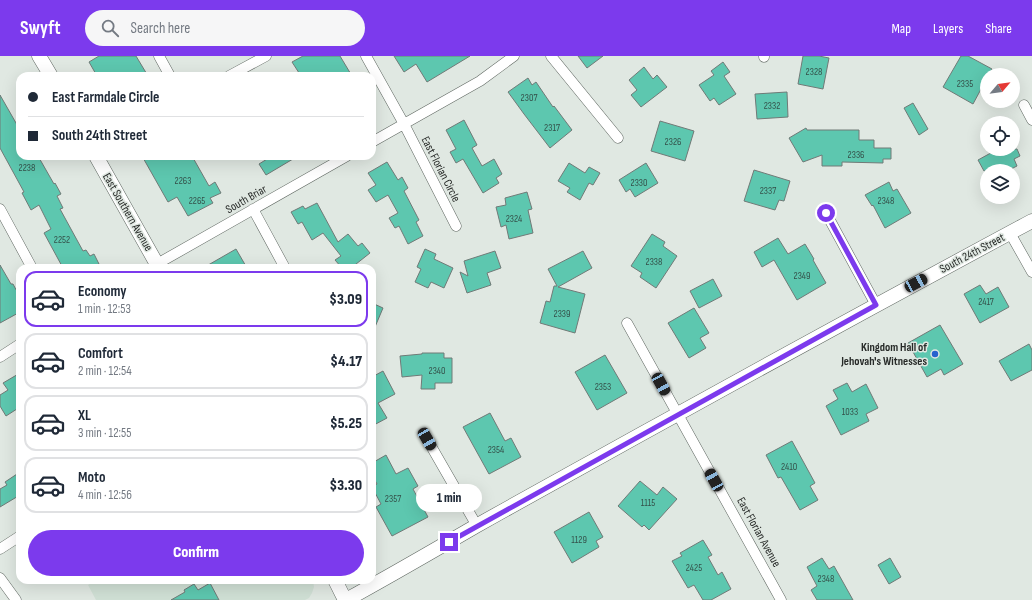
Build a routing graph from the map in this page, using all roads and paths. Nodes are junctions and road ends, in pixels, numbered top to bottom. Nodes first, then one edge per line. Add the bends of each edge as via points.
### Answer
1 (39, 56) edge
2 (159, 56) edge
3 (266, 56) edge
4 (366, 56) edge
5 (514, 56) edge
6 (551, 56) edge
7 (49, 72) edge
8 (168, 72) edge
9 (236, 72) edge
10 (375, 72) edge
11 (376, 74) edge
12 (1024, 105) dead end
13 (1032, 120) edge
14 (404, 124) junction
15 (618, 138) dead end
16 (376, 140) edge
17 (98, 160) edge
18 (340, 160) edge
19 (0, 209) edge
20 (253, 209) junction
21 (826, 213) dead end
22 (1032, 221) edge
23 (456, 226) dead end
24 (1010, 233) junction
25 (30, 264) edge
26 (157, 264) edge
27 (161, 264) edge
28 (283, 264) edge
29 (1032, 272) edge
30 (876, 305) junction
31 (627, 323) dead end
32 (16, 347) edge
33 (0, 357) edge
34 (678, 414) junction
35 (427, 439) dead end
36 (477, 526) junction
37 (16, 539) edge
38 (0, 549) edge
39 (0, 578) edge
40 (376, 583) edge
41 (336, 584) edge
42 (374, 584) edge
43 (16, 600) edge
44 (346, 600) edge
45 (781, 600) edge

1 - 7 street
2 - 8 street
3 - 9 street
4 - 10 street
5 - 14 street via 480,81
6 - 15 street
11 - 14 street
12 - 13 street
14 - 16 street
14 - 23 street, East Florian Circle
17 - 26 street, East Southern Avenue
18 - 20 street, South Briar
19 - 25 street
20 - 27 street, South Briar
20 - 28 street
21 - 30 street
22 - 24 street, South 24th Street
24 - 29 street
24 - 30 street, South 24th Street
30 - 34 street, South 24th Street
31 - 34 street
32 - 33 street
34 - 36 street, South 24th Street
34 - 45 street, East Florian Avenue
35 - 36 street
36 - 40 street, South 24th Street
37 - 38 street
39 - 43 street
41 - 44 street
42 - 44 street, South 24th Street

